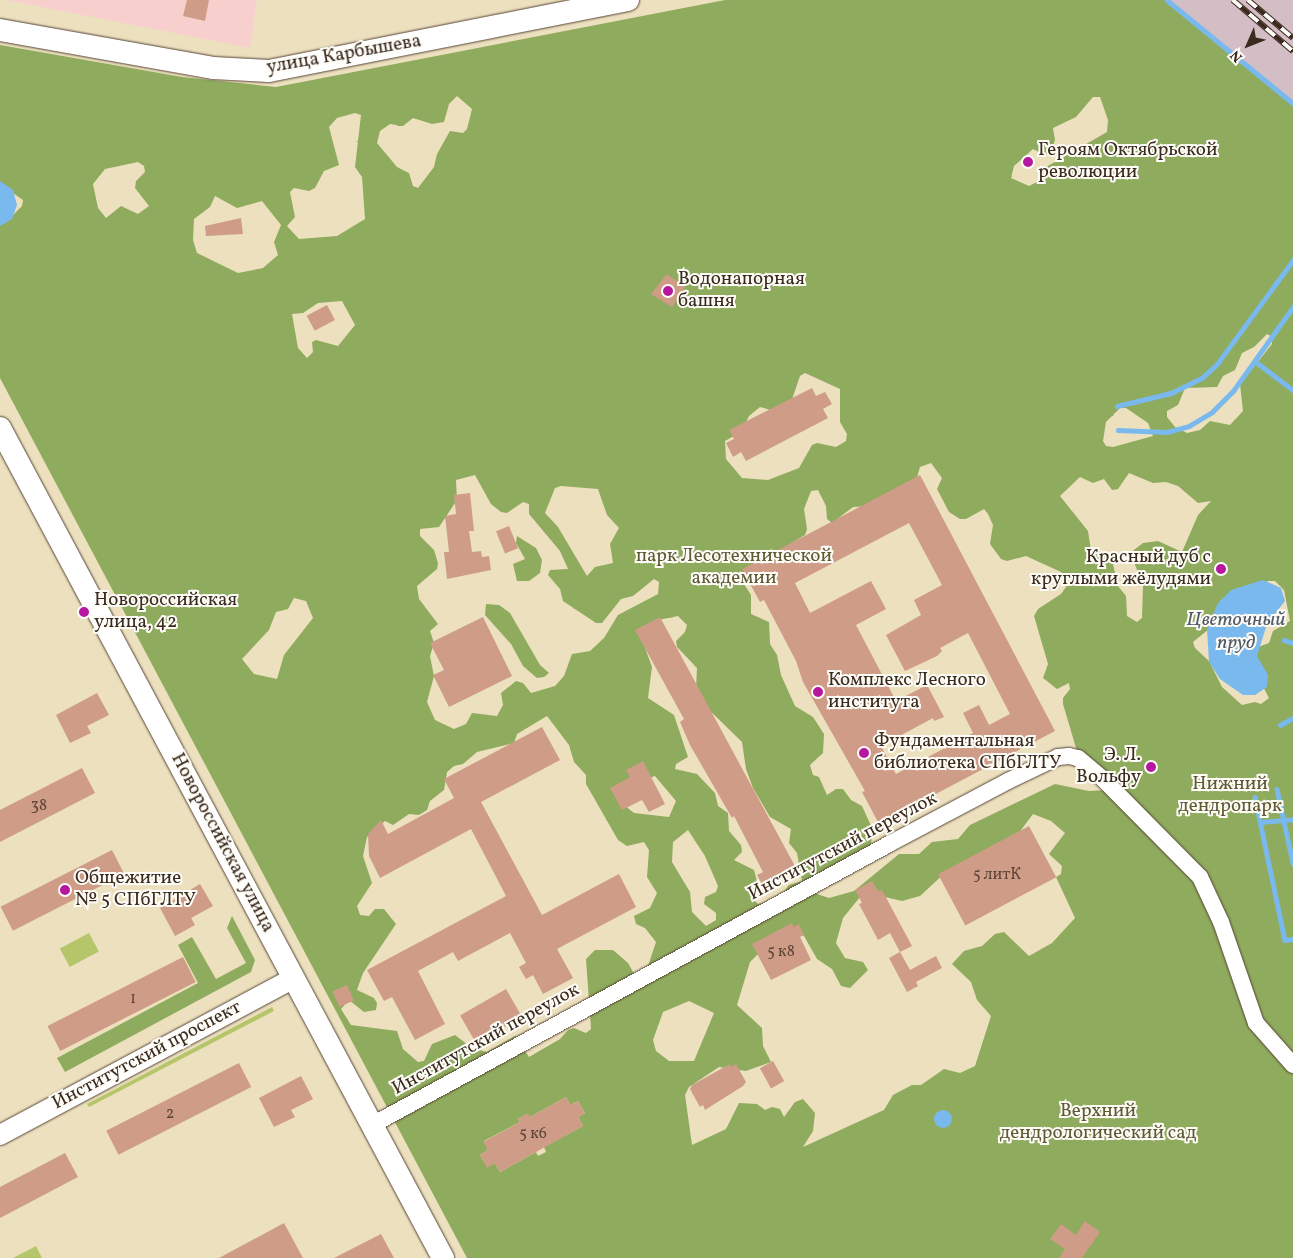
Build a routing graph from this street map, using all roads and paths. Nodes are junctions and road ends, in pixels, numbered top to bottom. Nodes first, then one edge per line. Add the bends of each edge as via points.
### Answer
1 (628, 0) edge
2 (0, 30) edge
3 (0, 428) edge
4 (294, 978) junction
5 (1293, 1065) edge
6 (372, 1125) junction
7 (0, 1135) edge
8 (443, 1258) edge

1 - 2 main road, улица Карбышева via 269,70 213,68
3 - 4 main road, Новороссийская улица
4 - 6 main road, Новороссийская улица
4 - 7 street, Институтский проспект
5 - 6 street, Институтский переулок via 1256,1022 1221,922 1200,877 1103,779 1078,758 1069,756 1058,757 1008,781
6 - 8 main road, Новороссийская улица

